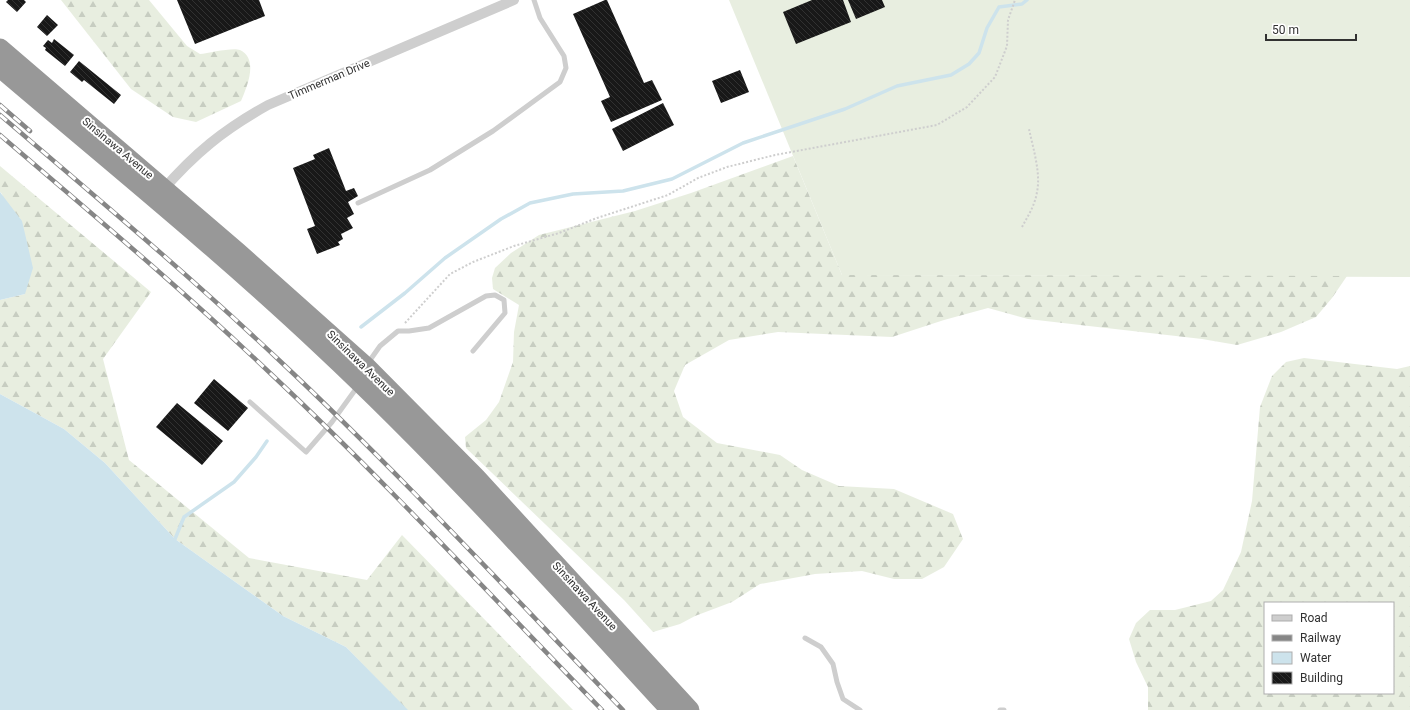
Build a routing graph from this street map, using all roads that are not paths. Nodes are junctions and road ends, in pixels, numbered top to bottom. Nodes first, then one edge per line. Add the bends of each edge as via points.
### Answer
1 (514, 0) edge
2 (534, 0) edge
3 (0, 48) edge
4 (0, 68) edge
5 (159, 194) junction
6 (358, 203) dead end
7 (473, 351) dead end
8 (363, 375) junction
9 (250, 402) dead end
10 (805, 638) dead end
11 (670, 710) edge
12 (690, 710) edge
13 (860, 710) edge
14 (1000, 710) edge
15 (1004, 710) edge

1 - 5 street, Timmerman Drive via 268,106 239,121 196,155
2 - 6 lane via 540,18 564,56 566,68 560,82 493,131 430,170
3 - 5 highway, Sinsinawa Avenue
4 - 5 highway, Sinsinawa Avenue
5 - 8 highway, Sinsinawa Avenue via 266,275
7 - 8 lane via 505,313 504,300 495,295 486,296 429,328 398,331 380,346
8 - 9 lane via 337,416 306,452
8 - 11 highway, Sinsinawa Avenue
8 - 12 highway, Sinsinawa Avenue via 476,477
10 - 13 lane via 821,647 833,664 836,682 843,699
14 - 15 lane

